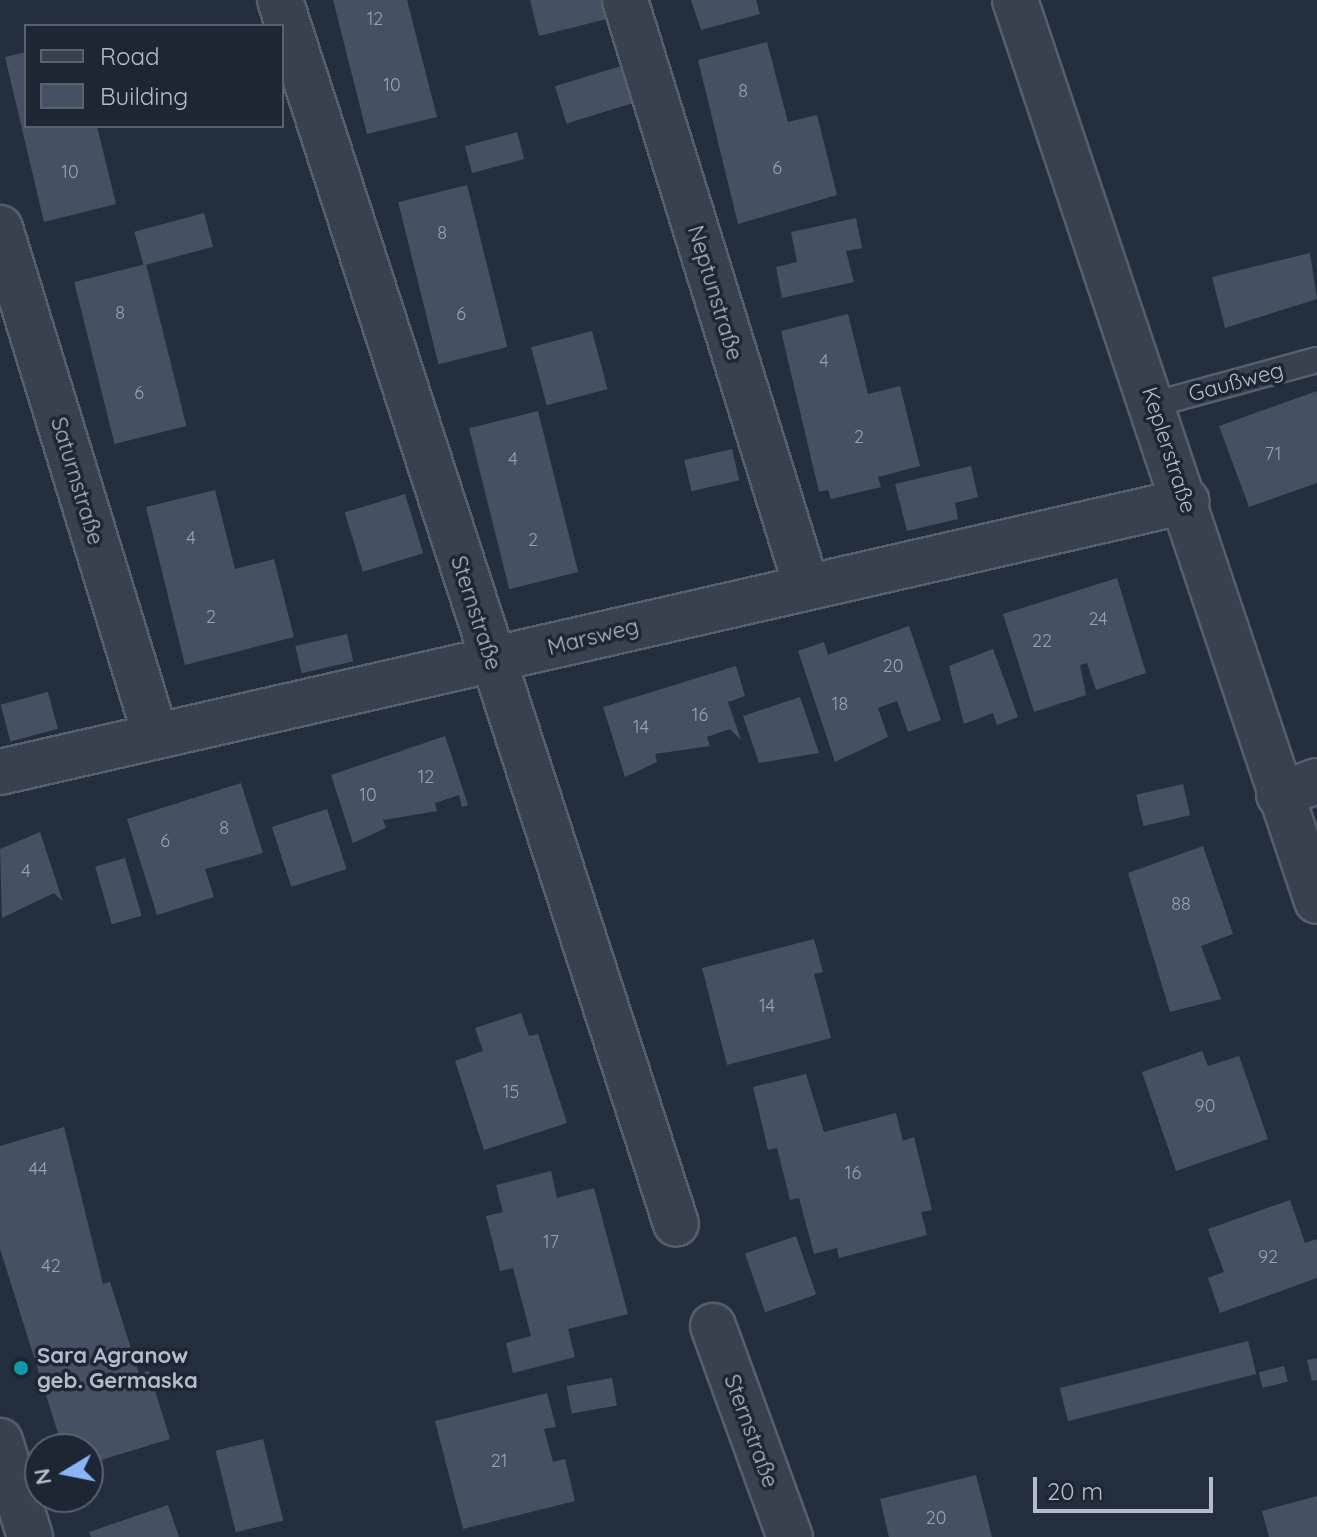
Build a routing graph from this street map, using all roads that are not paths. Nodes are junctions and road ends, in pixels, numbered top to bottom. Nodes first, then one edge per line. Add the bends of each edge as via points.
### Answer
1 (280, 0) edge
2 (625, 0) edge
3 (1015, 0) edge
4 (0, 228) edge
5 (1317, 360) edge
6 (1155, 404) junction
7 (1186, 501) junction
8 (806, 585) junction
9 (491, 662) junction
10 (155, 734) junction
11 (0, 772) edge
12 (1298, 788) edge
13 (1317, 901) edge
14 (676, 1224) dead end
15 (713, 1326) dead end
16 (0, 1441) edge
17 (8, 1491) edge
18 (30, 1537) edge
19 (790, 1537) edge

1 - 9 street, Sternstraße
2 - 8 street, Neptunstraße
3 - 6 street, Keplerstraße
4 - 10 street, Saturnstraße
5 - 6 lane, Gaußweg
6 - 7 street, Keplerstraße
7 - 8 street, Marsweg
7 - 12 street, Keplerstraße
8 - 9 street, Marsweg
9 - 10 street, Marsweg
9 - 14 street, Sternstraße
10 - 11 street, Marsweg
12 - 13 street, Keplerstraße
15 - 19 street, Sternstraße
16 - 17 street
17 - 18 street

